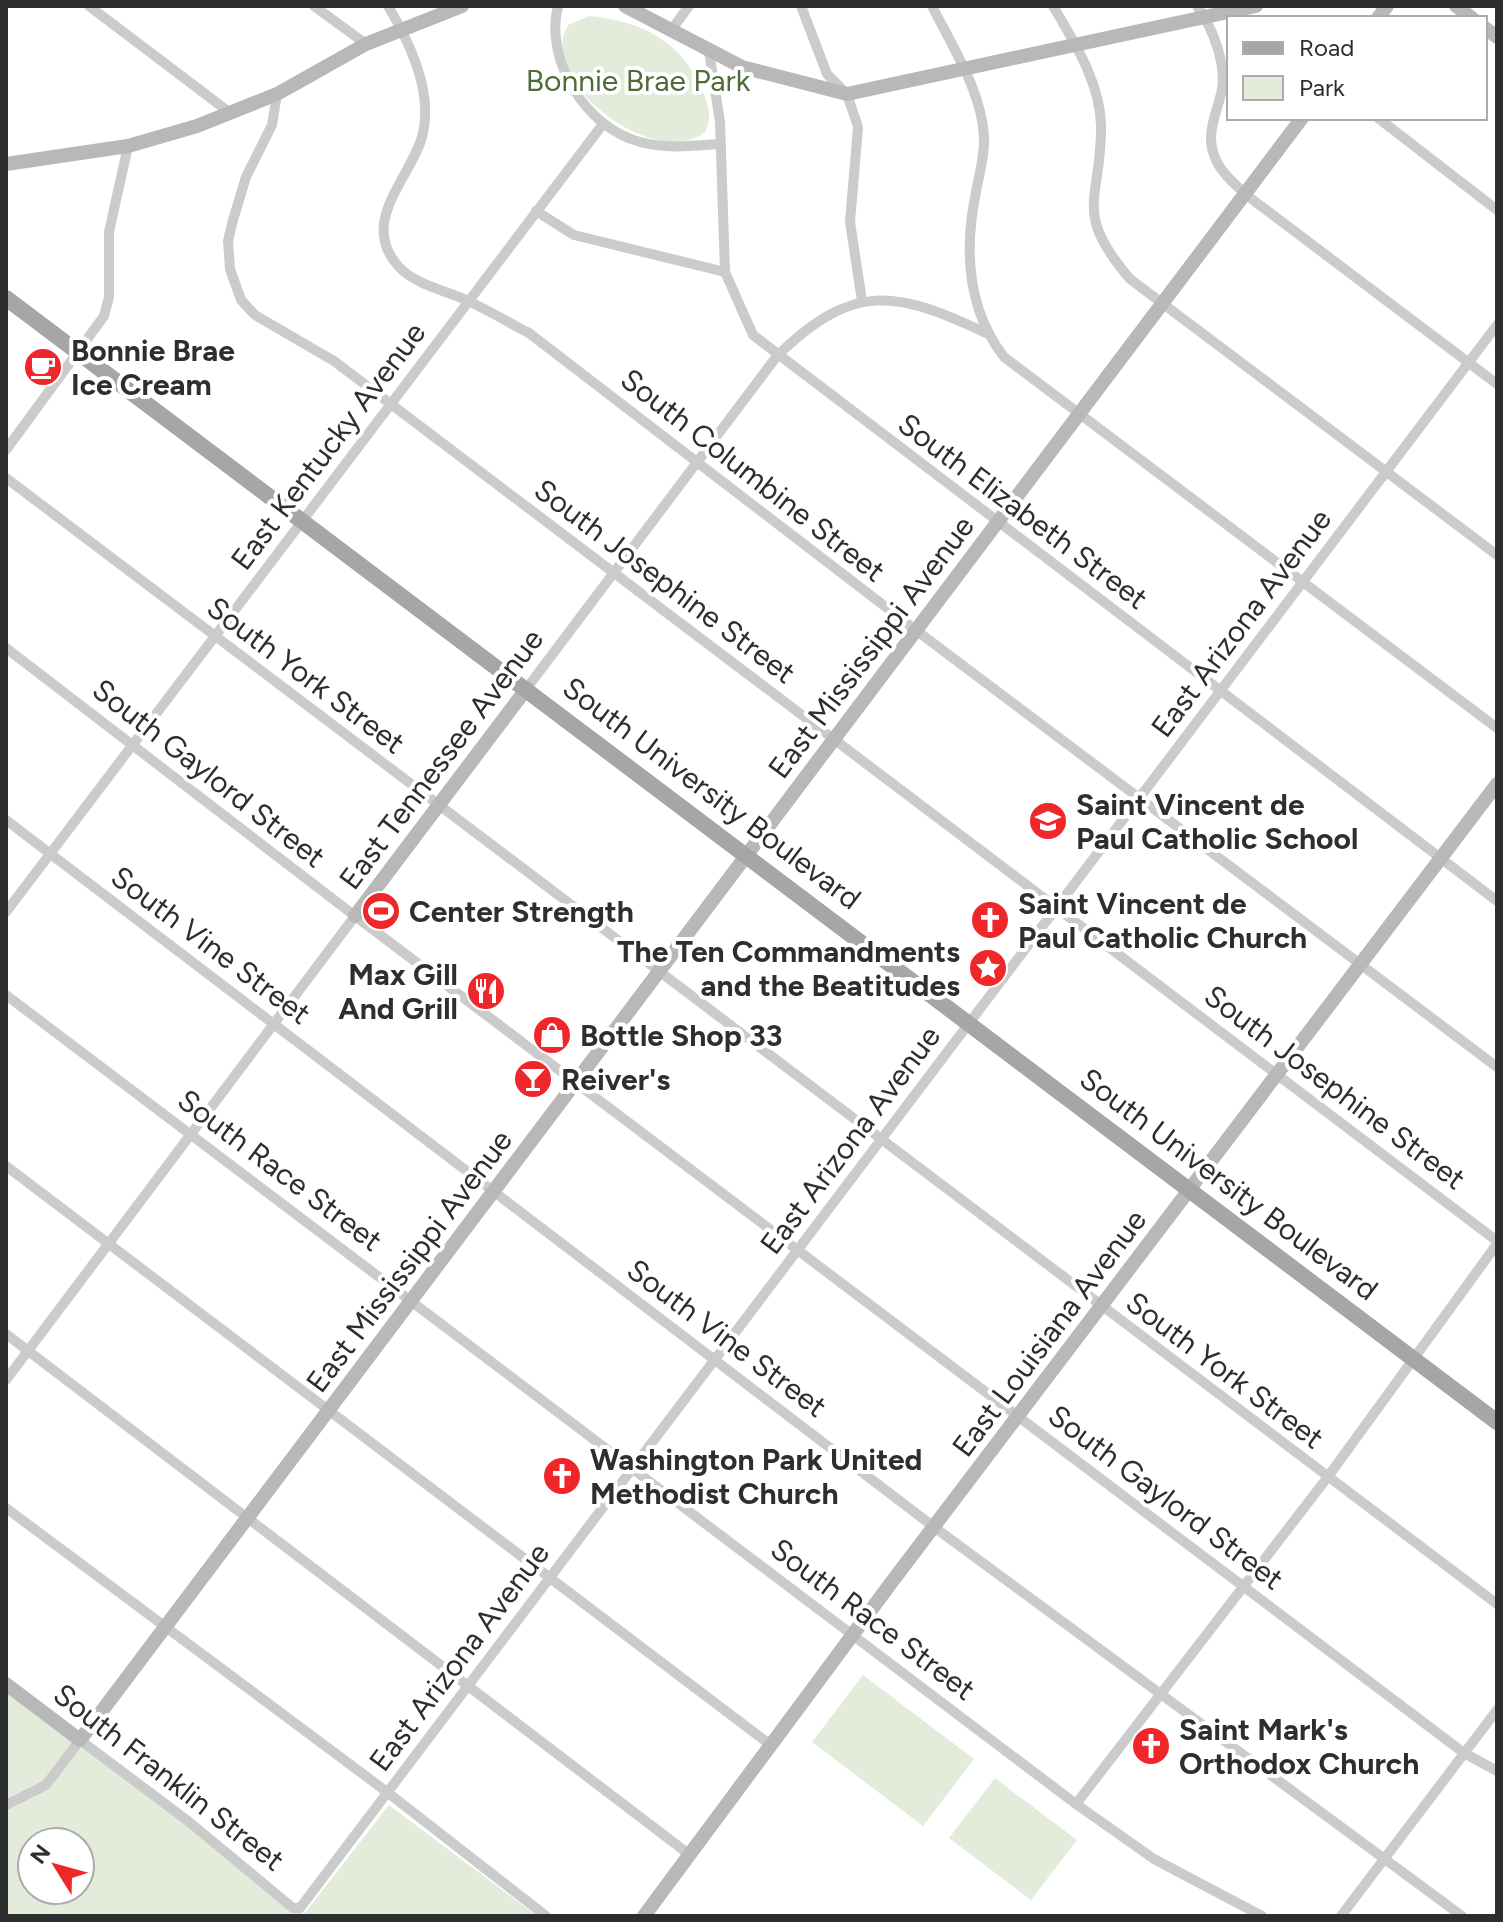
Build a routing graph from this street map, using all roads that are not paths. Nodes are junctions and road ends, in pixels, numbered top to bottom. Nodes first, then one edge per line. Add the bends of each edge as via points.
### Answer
1 (89, 6) edge
2 (314, 6) edge
3 (388, 6) edge
4 (462, 6) edge
5 (558, 6) edge
6 (625, 6) edge
7 (689, 6) edge
8 (801, 6) edge
9 (932, 6) edge
10 (1053, 6) edge
11 (1256, 6) edge
12 (639, 8) edge
13 (1201, 11) edge
14 (672, 29) junction
15 (403, 31) junction
16 (366, 44) junction
17 (1076, 45) junction
18 (709, 51) junction
19 (963, 69) junction
20 (277, 94) junction
21 (847, 94) junction
22 (229, 112) junction
23 (1300, 120) edge
24 (1381, 120) edge
25 (603, 124) junction
26 (720, 144) junction
27 (128, 146) junction
28 (6, 164) edge
29 (1245, 194) junction
30 (1497, 210) edge
31 (536, 211) junction
32 (725, 272) junction
33 (6, 298) edge
34 (467, 300) junction
35 (862, 301) junction
36 (1164, 301) junction
37 (1497, 325) edge
38 (986, 333) junction
39 (80, 352) junction
40 (777, 356) junction
41 (1469, 362) junction
42 (1497, 384) edge
43 (390, 404) junction
44 (1079, 414) junction
45 (6, 450) edge
46 (696, 461) junction
47 (1386, 471) junction
48 (6, 478) edge
49 (303, 520) junction
50 (998, 523) junction
51 (1497, 555) edge
52 (613, 572) junction
53 (1303, 580) junction
54 (917, 631) junction
55 (215, 636) junction
56 (6, 648) edge
57 (527, 688) junction
58 (1221, 690) junction
59 (1497, 728) edge
60 (835, 738) junction
61 (133, 743) junction
62 (1497, 784) edge
63 (1139, 798) junction
64 (439, 805) junction
65 (6, 820) edge
66 (50, 853) junction
67 (748, 854) junction
68 (1439, 859) junction
69 (1497, 901) edge
70 (1057, 907) junction
71 (6, 912) edge
72 (355, 916) junction
73 (1361, 963) junction
74 (659, 972) junction
75 (6, 995) edge
76 (275, 1022) junction
77 (970, 1022) junction
78 (1497, 1067) edge
79 (1278, 1073) junction
80 (577, 1083) junction
81 (192, 1133) junction
82 (882, 1138) junction
83 (6, 1166) edge
84 (1190, 1190) junction
85 (495, 1191) junction
86 (1497, 1242) edge
87 (108, 1245) junction
88 (798, 1249) junction
89 (412, 1300) junction
90 (1101, 1306) junction
91 (6, 1334) edge
92 (29, 1351) junction
93 (1413, 1358) junction
94 (715, 1359) junction
95 (6, 1380) edge
96 (330, 1409) junction
97 (1019, 1416) junction
98 (1497, 1422) edge
99 (633, 1466) junction
100 (1327, 1478) junction
101 (6, 1508) edge
102 (246, 1519) junction
103 (934, 1527) junction
104 (550, 1576) junction
105 (1243, 1586) junction
106 (1497, 1604) edge
107 (164, 1628) junction
108 (854, 1636) junction
109 (6, 1684) edge
110 (468, 1684) junction
111 (1160, 1694) junction
112 (1497, 1710) edge
113 (80, 1740) junction
114 (772, 1746) junction
115 (1464, 1753) junction
116 (1497, 1771) edge
117 (387, 1792) junction
118 (1076, 1804) junction
119 (6, 1805) edge
120 (690, 1855) junction
121 (1384, 1858) junction
122 (300, 1908) joint
123 (546, 1916) edge
124 (644, 1916) edge
125 (1262, 1916) edge
126 (1341, 1916) edge
127 (1462, 1916) edge

1 - 22 street
2 - 16 street
3 - 15 street, South Columbine Street
4 - 15 street
5 - 25 street via 555,37 561,62 574,89
6 - 12 street
7 - 14 street
8 - 21 street via 827,74
9 - 19 street
10 - 17 street
11 - 13 street
12 - 14 street
13 - 17 street
13 - 29 street via 1215,40 1222,91 1211,131 1214,155
14 - 18 street
15 - 16 street
15 - 34 street, South Columbine Street via 423,85 423,133 386,210 384,240 399,267 420,282
16 - 20 street
17 - 19 street
17 - 36 street via 1095,90 1101,123 1091,203 1096,230 1130,279
18 - 21 street via 742,67
18 - 26 street, South Elizabeth Street
19 - 21 street
19 - 38 street via 982,117 984,140 969,242 972,283
20 - 22 street
20 - 43 street, South Josephine Street via 272,125 246,177 228,241 233,282 241,300 273,329 334,361
21 - 35 street via 858,127 850,222
22 - 27 street
23 - 29 street, East Mississippi Avenue
24 - 30 street
25 - 26 street via 629,139 660,146
25 - 31 street, East Kentucky Avenue
26 - 32 street, South Elizabeth Street
27 - 28 street
27 - 39 street via 109,232 108,304
29 - 36 street, East Mississippi Avenue
29 - 41 street
31 - 32 street via 574,235
31 - 34 street, East Kentucky Avenue
32 - 40 street, South Elizabeth Street via 753,335
33 - 39 main road, South University Boulevard
34 - 43 street, East Kentucky Avenue
34 - 46 street, South Columbine Street via 529,333
35 - 38 street, East Tennessee Avenue via 904,301
35 - 40 street, East Tennessee Avenue via 819,320
36 - 44 street, East Mississippi Avenue
36 - 47 street
37 - 41 street, East Arizona Avenue
38 - 44 street via 1004,357
39 - 45 street
39 - 49 main road, South University Boulevard
40 - 46 street, East Tennessee Avenue
40 - 50 street, South Elizabeth Street
41 - 42 street
41 - 47 street, East Arizona Avenue
43 - 49 street, East Kentucky Avenue
43 - 52 street, South Josephine Street
44 - 50 street, East Mississippi Avenue
44 - 53 street
46 - 52 street, East Tennessee Avenue
46 - 54 street, South Columbine Street
47 - 51 street
47 - 53 street, East Arizona Avenue
48 - 55 street, South York Street
49 - 55 street, East Kentucky Avenue
49 - 57 main road, South University Boulevard
50 - 54 street, East Mississippi Avenue
50 - 58 street, South Elizabeth Street
52 - 57 street, East Tennessee Avenue
52 - 60 street, South Josephine Street
53 - 58 street, East Arizona Avenue
53 - 59 street
54 - 60 street, East Mississippi Avenue
54 - 63 street, South Columbine Street
55 - 61 street, East Kentucky Avenue
55 - 64 street, South York Street
56 - 61 street, South Gaylord Street
57 - 64 street, East Tennessee Avenue
57 - 67 main road, South University Boulevard
58 - 63 street, East Arizona Avenue
58 - 68 street, South Elizabeth Street
60 - 67 street, East Mississippi Avenue
60 - 70 street, South Josephine Street
61 - 66 street, East Kentucky Avenue
61 - 72 street, South Gaylord Street
62 - 68 street, East Louisiana Avenue
63 - 70 street, East Arizona Avenue
63 - 73 street, South Columbine Street
64 - 72 street, East Tennessee Avenue
64 - 74 street, South York Street
65 - 66 street, South Vine Street
66 - 71 street, East Kentucky Avenue
66 - 76 street, South Vine Street
67 - 74 street, East Mississippi Avenue
67 - 77 main road, South University Boulevard
68 - 69 street, South Elizabeth Street
68 - 73 street, East Louisiana Avenue
70 - 77 street, East Arizona Avenue
70 - 79 street, South Josephine Street
72 - 76 street, East Tennessee Avenue
72 - 80 street, South Gaylord Street
73 - 78 street, South Columbine Street
73 - 79 street, East Louisiana Avenue
74 - 80 street, East Mississippi Avenue
74 - 82 street, South York Street
75 - 81 street, South Race Street
76 - 81 street, East Tennessee Avenue
76 - 85 street, South Vine Street
77 - 82 street, East Arizona Avenue
77 - 84 main road, South University Boulevard
79 - 84 street, East Louisiana Avenue
79 - 86 street, South Josephine Street
80 - 85 street, East Mississippi Avenue
80 - 88 street, South Gaylord Street
81 - 87 street, East Tennessee Avenue
81 - 89 street, South Race Street
82 - 88 street, East Arizona Avenue
82 - 90 street, South York Street
83 - 87 street
84 - 90 street, East Louisiana Avenue
84 - 93 main road, South University Boulevard
85 - 89 street, East Mississippi Avenue
85 - 94 street, South Vine Street
86 - 93 street
87 - 92 street, East Tennessee Avenue
87 - 96 street
88 - 94 street, East Arizona Avenue
88 - 97 street, South Gaylord Street
89 - 96 street, East Mississippi Avenue
89 - 99 street, South Race Street
90 - 97 street, East Louisiana Avenue
90 - 100 street, South York Street
91 - 92 street
92 - 95 street, East Tennessee Avenue
92 - 102 street
93 - 98 main road, South University Boulevard
93 - 100 street
94 - 99 street, East Arizona Avenue
94 - 103 street, South Vine Street
96 - 102 street, East Mississippi Avenue
96 - 104 street
97 - 103 street, East Louisiana Avenue
97 - 105 street, South Gaylord Street
99 - 104 street, East Arizona Avenue
99 - 108 street, South Race Street
100 - 105 street
100 - 106 street, South York Street
101 - 107 street
102 - 107 street, East Mississippi Avenue
102 - 110 street
103 - 108 street, East Louisiana Avenue
103 - 111 street, South Vine Street
104 - 110 street, East Arizona Avenue
104 - 114 street
105 - 111 street
105 - 115 street, South Gaylord Street
107 - 113 street, East Mississippi Avenue
107 - 117 street
108 - 114 street, East Louisiana Avenue
108 - 118 street, South Race Street
109 - 113 street, South Franklin Street
110 - 117 street, East Arizona Avenue
110 - 120 street
111 - 118 street
111 - 121 street, South Vine Street
112 - 115 street
113 - 119 street, East Mississippi Avenue via 46,1785
113 - 122 street, South Franklin Street via 293,1908
114 - 120 street, East Louisiana Avenue
115 - 116 street, South Gaylord Street
115 - 121 street
117 - 122 street, East Arizona Avenue
117 - 123 street
118 - 125 street, South Race Street via 1154,1859
120 - 124 street, East Louisiana Avenue
121 - 126 street
121 - 127 street, South Vine Street

